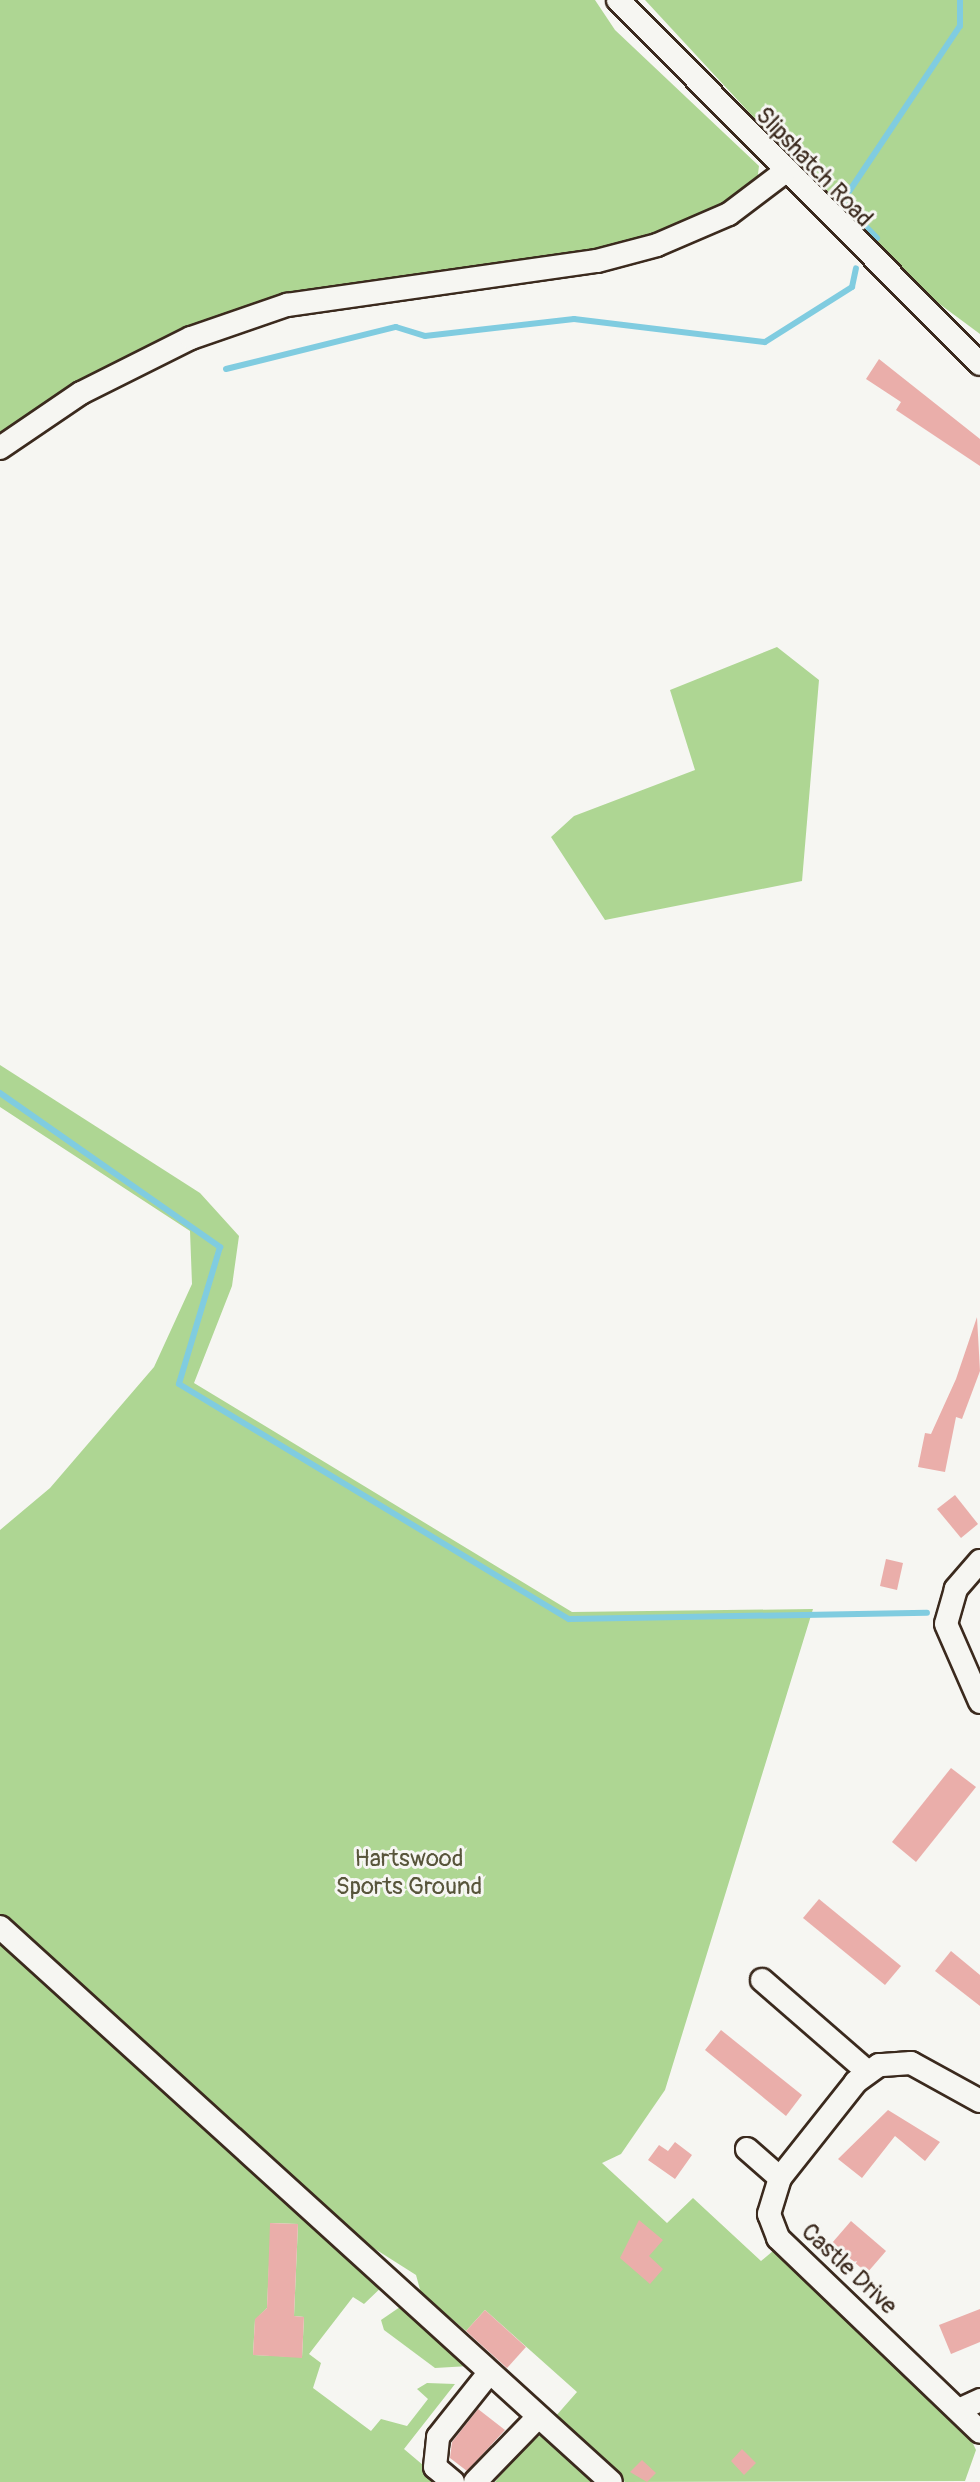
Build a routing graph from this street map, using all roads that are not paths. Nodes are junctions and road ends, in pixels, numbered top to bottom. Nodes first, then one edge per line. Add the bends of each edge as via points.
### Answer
1 (618, 0) edge
2 (783, 173) junction
3 (980, 364) edge
4 (0, 448) edge
5 (980, 1561) edge
6 (980, 1702) edge
7 (0, 1927) edge
8 (762, 1980) dead end
9 (868, 2072) junction
10 (980, 2101) edge
11 (747, 2149) dead end
12 (780, 2178) junction
13 (489, 2373) junction
14 (970, 2404) edge
15 (536, 2419) junction
16 (980, 2432) edge
17 (453, 2482) edge
18 (475, 2482) edge
19 (611, 2482) edge

1 - 2 street, Slipshatch Road
2 - 3 street, Slipshatch Road
2 - 4 street via 729,214 657,245 597,261 287,305 191,338 81,393
5 - 6 street via 956,1589 946,1624
7 - 13 street
8 - 9 street
9 - 10 street via 892,2061 911,2063
9 - 12 street, Castle Drive
11 - 12 street
12 - 14 street, Castle Drive via 769,2214 778,2238
13 - 15 street
13 - 17 street via 438,2437 435,2467
14 - 16 street, Castle Drive
15 - 18 street
15 - 19 street

